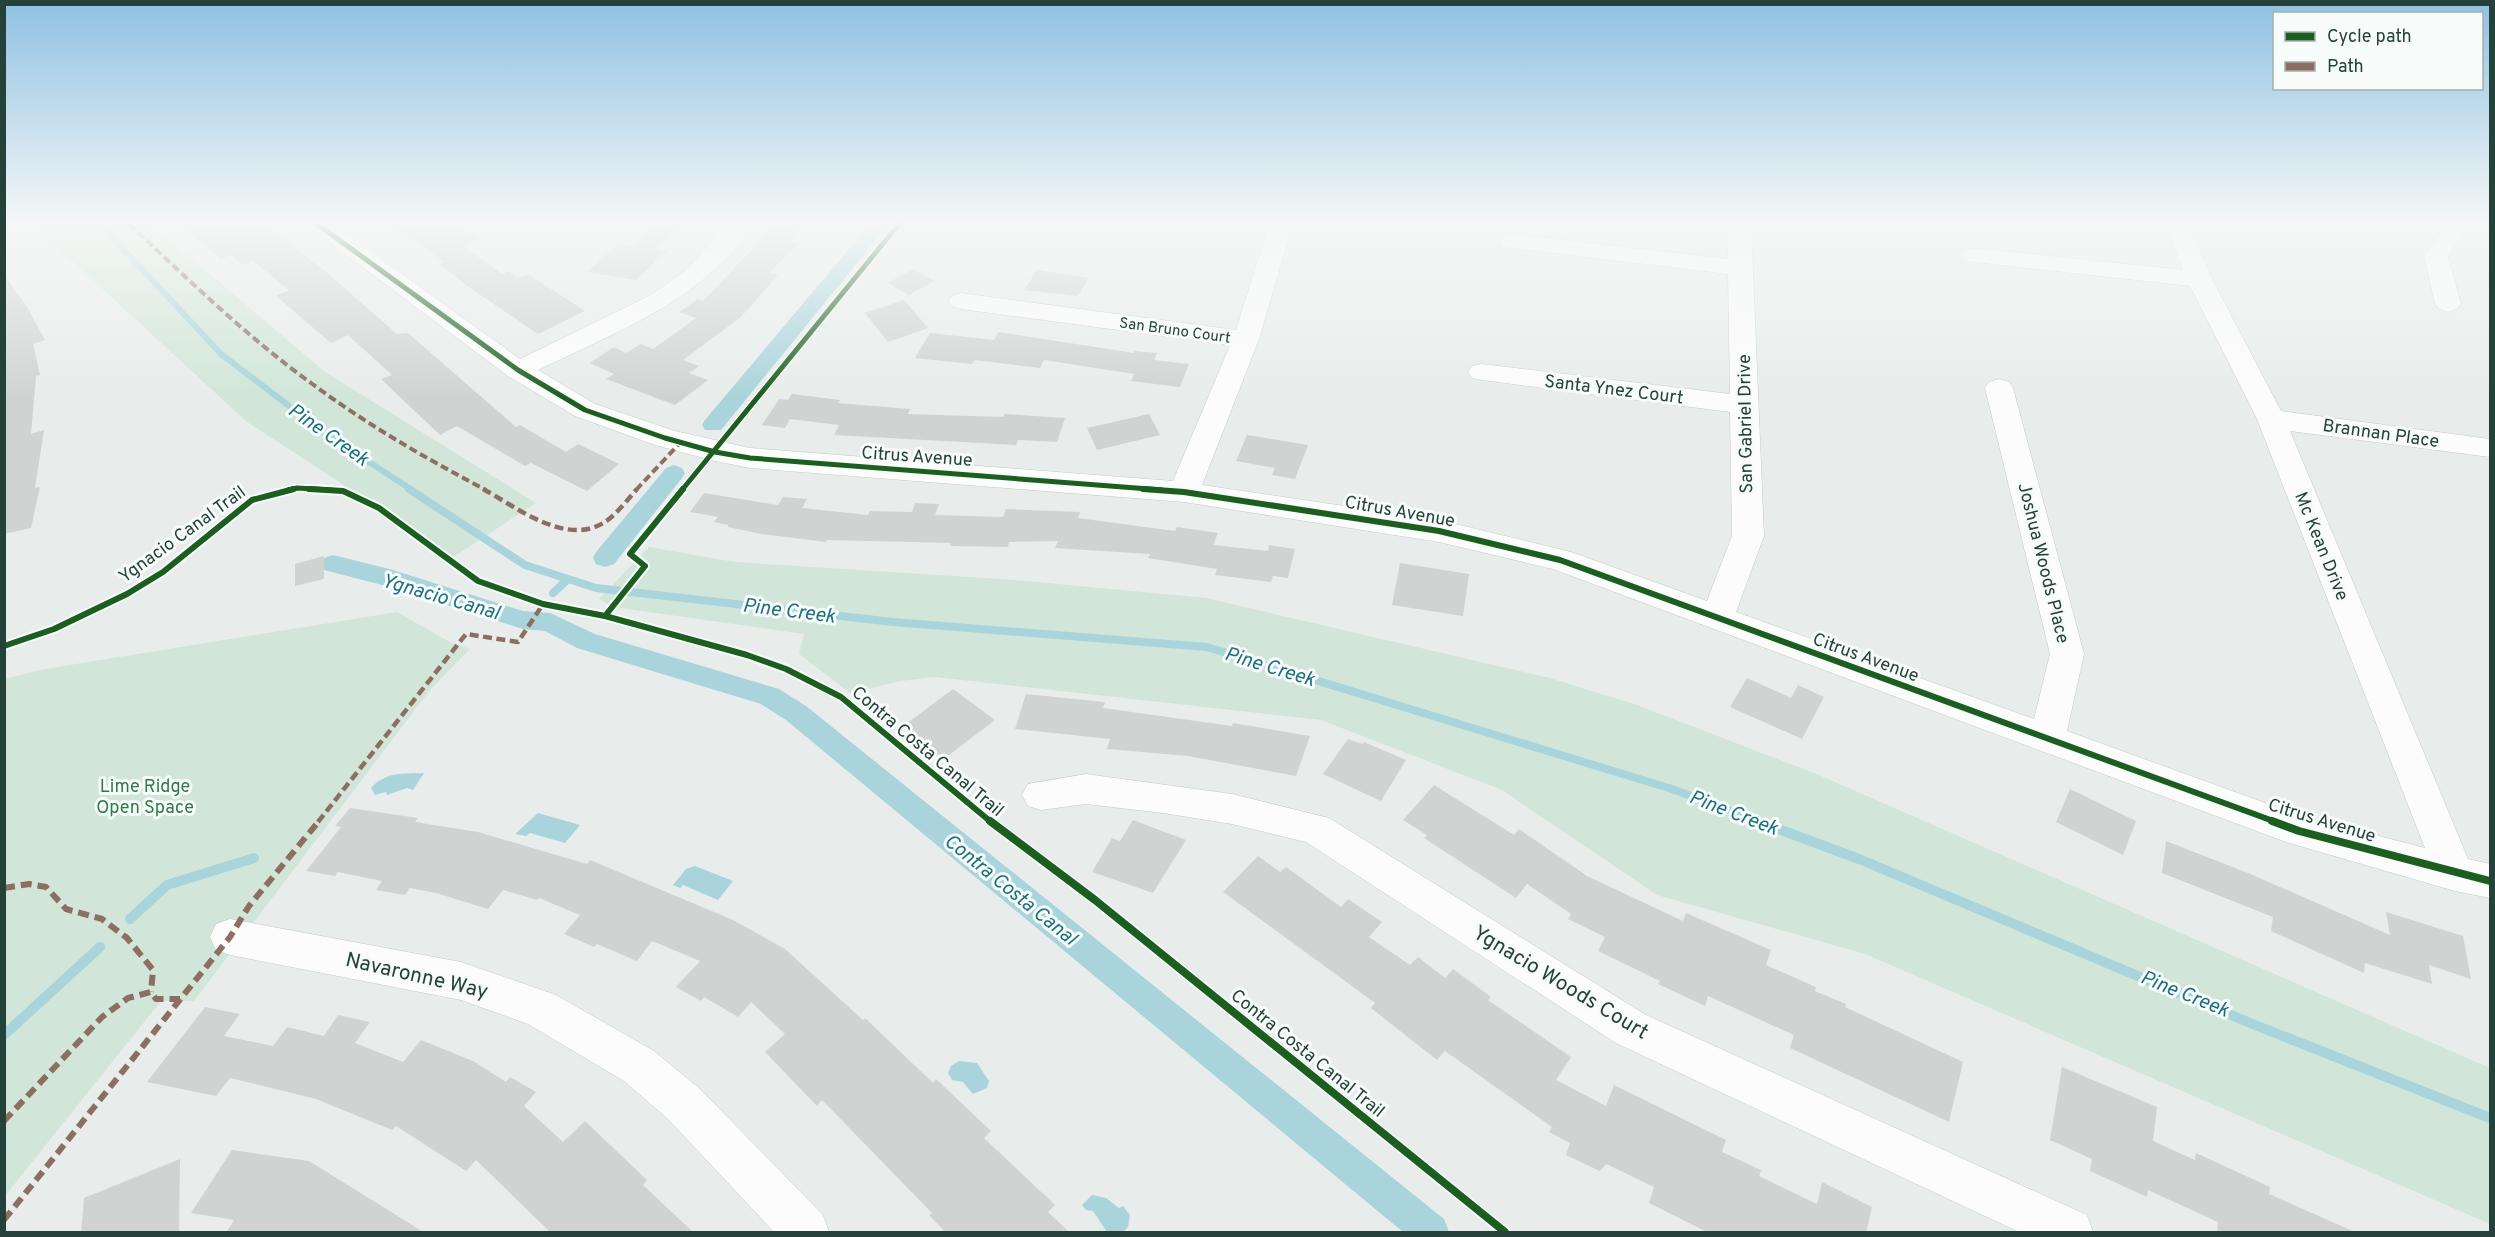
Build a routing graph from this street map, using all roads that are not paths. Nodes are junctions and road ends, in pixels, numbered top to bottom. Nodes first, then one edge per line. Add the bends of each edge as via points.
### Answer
1 (396, 282) edge
2 (686, 282) edge
3 (1263, 282) edge
4 (1741, 282) edge
5 (2200, 282) edge
6 (2442, 282) edge
7 (961, 301) dead end
8 (2448, 304) dead end
9 (1246, 339) junction
10 (518, 370) junction
11 (1482, 372) dead end
12 (1999, 388) dead end
13 (1745, 405) junction
14 (2271, 419) junction
15 (2490, 448) edge
16 (1184, 492) junction
17 (1717, 619) junction
18 (2047, 739) junction
19 (1041, 795) dead end
20 (2455, 874) junction
21 (2490, 881) edge
22 (230, 937) dead end
23 (806, 1233) edge
24 (2070, 1233) edge

1 - 10 street, Citrus Avenue
2 - 10 street via 660,300
3 - 9 street
4 - 13 street, San Gabriel Drive
5 - 14 street, Mc Kean Drive
6 - 8 street
7 - 9 street, San Bruno Court
9 - 16 street
10 - 16 street, Citrus Avenue via 585,410 724,454
11 - 13 street, Santa Ynez Court
12 - 18 street, Joshua Woods Place via 2067,654
13 - 17 street, San Gabriel Drive via 1748,536
14 - 15 street, Brannan Place
14 - 20 street, Mc Kean Drive
16 - 17 street, Citrus Avenue via 1439,531 1560,560
17 - 18 street, Citrus Avenue
18 - 20 street, Citrus Avenue via 2299,831
19 - 24 street, Ygnacio Woods Court via 1086,789 1163,798 1316,829 1631,1029
20 - 21 street, Citrus Avenue
22 - 23 street, Navaronne Way via 461,981 541,1009 639,1066 684,1104

